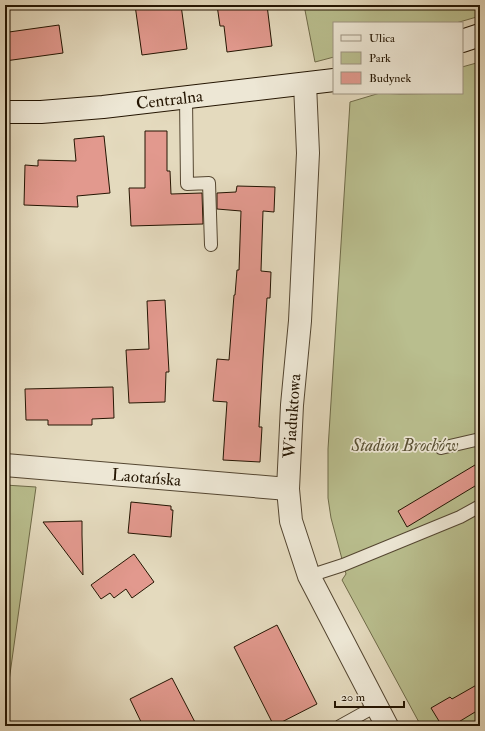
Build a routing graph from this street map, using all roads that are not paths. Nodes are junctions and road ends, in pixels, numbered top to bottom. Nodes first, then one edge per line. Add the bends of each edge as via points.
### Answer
1 (480, 35) edge
2 (463, 41) edge
3 (333, 80) edge
4 (305, 84) junction
5 (186, 98) junction
6 (5, 112) edge
7 (211, 245) dead end
8 (480, 439) edge
9 (441, 448) dead end
10 (5, 465) edge
11 (288, 489) junction
12 (480, 506) edge
13 (309, 576) junction
14 (376, 706) junction
15 (340, 726) edge
16 (387, 726) edge

1 - 2 street
3 - 4 street, Centralna
4 - 5 street, Centralna
4 - 11 street, Wiaduktowa via 308,153
5 - 6 street, Centralna via 41,112
5 - 7 lane via 187,184 209,184
8 - 9 lane
10 - 11 street, Laotańska
11 - 13 street, Wiaduktowa via 292,521
12 - 13 lane via 460,517 343,565
13 - 14 street, Wiaduktowa
14 - 15 lane
14 - 16 street, Wiaduktowa

